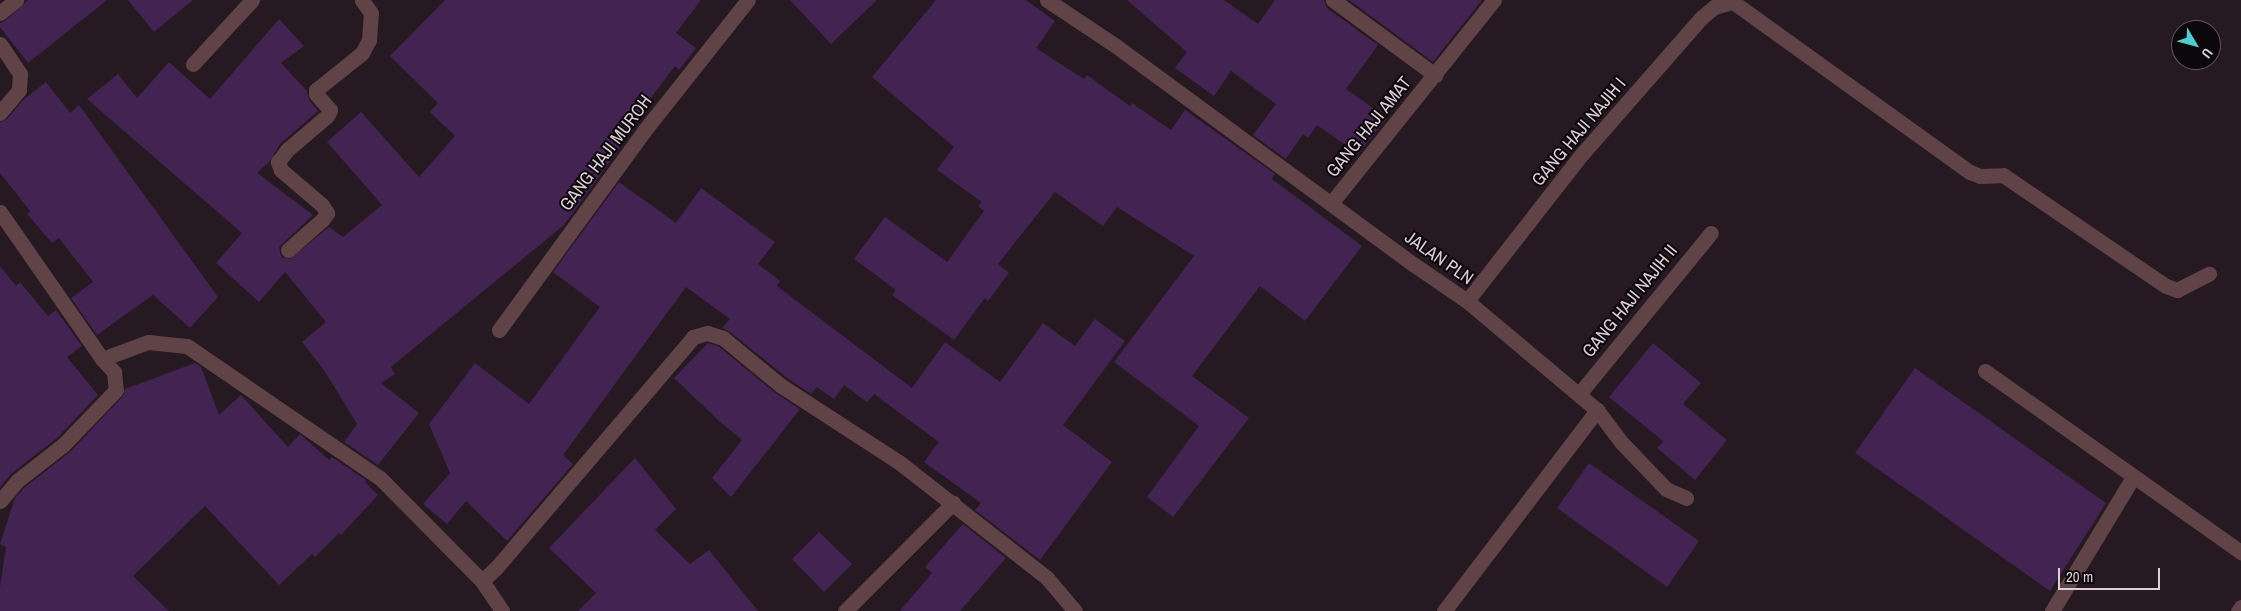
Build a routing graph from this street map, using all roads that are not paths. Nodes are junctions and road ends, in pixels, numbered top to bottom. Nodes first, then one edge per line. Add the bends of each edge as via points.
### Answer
1 (16, 0) edge
2 (252, 0) edge
3 (362, 0) edge
4 (748, 0) edge
5 (1047, 0) edge
6 (1333, 0) edge
7 (1494, 0) edge
8 (1734, 1) edge
9 (0, 13) edge
10 (0, 44) edge
11 (193, 64) dead end
12 (1435, 75) junction
13 (0, 113) edge
14 (1332, 202) junction
15 (0, 212) edge
16 (1711, 233) dead end
17 (288, 250) dead end
18 (2210, 274) dead end
19 (1467, 301) junction
20 (499, 330) dead end
21 (102, 359) junction
22 (1984, 371) dead end
23 (1579, 394) junction
24 (1597, 410) junction
25 (2133, 477) junction
26 (1686, 498) dead end
27 (0, 501) edge
28 (952, 504) junction
29 (2241, 552) edge
30 (482, 581) junction
31 (2241, 607) edge
32 (502, 611) edge
33 (845, 611) edge
34 (1075, 611) edge
35 (1444, 611) edge
36 (2052, 611) edge
37 (2238, 611) edge

1 - 9 street
2 - 11 street
3 - 17 street via 370,12 369,40 362,53 316,90 330,110 327,116 287,150 278,162 281,170 327,213
4 - 20 street, GANG HAJI MUROH via 644,131
5 - 14 street, JALAN PLN
6 - 12 street
7 - 12 street, GANG HAJI AMAT
8 - 18 street via 1970,172 1980,176 2003,175 2166,286 2177,290
8 - 19 street, GANG HAJI NAJIH I via 1714,6 1701,18 1582,154
10 - 13 street via 20,74 19,90
12 - 14 street, GANG HAJI AMAT
14 - 19 street, JALAN PLN
15 - 21 street
16 - 23 street, GANG HAJI NAJIH II
19 - 23 street, JALAN PLN
21 - 27 street via 114,372 116,390 63,445 17,481
21 - 30 street via 148,342 187,346 380,478
22 - 25 street
23 - 24 street, JALAN PLN
24 - 26 street, JALAN PLN via 1620,442 1657,481 1674,494
24 - 35 street
25 - 29 street
25 - 36 street
28 - 30 street via 886,454 780,385 723,338 707,333 693,337
28 - 33 street
28 - 34 street via 1047,578
30 - 32 street
31 - 37 street

